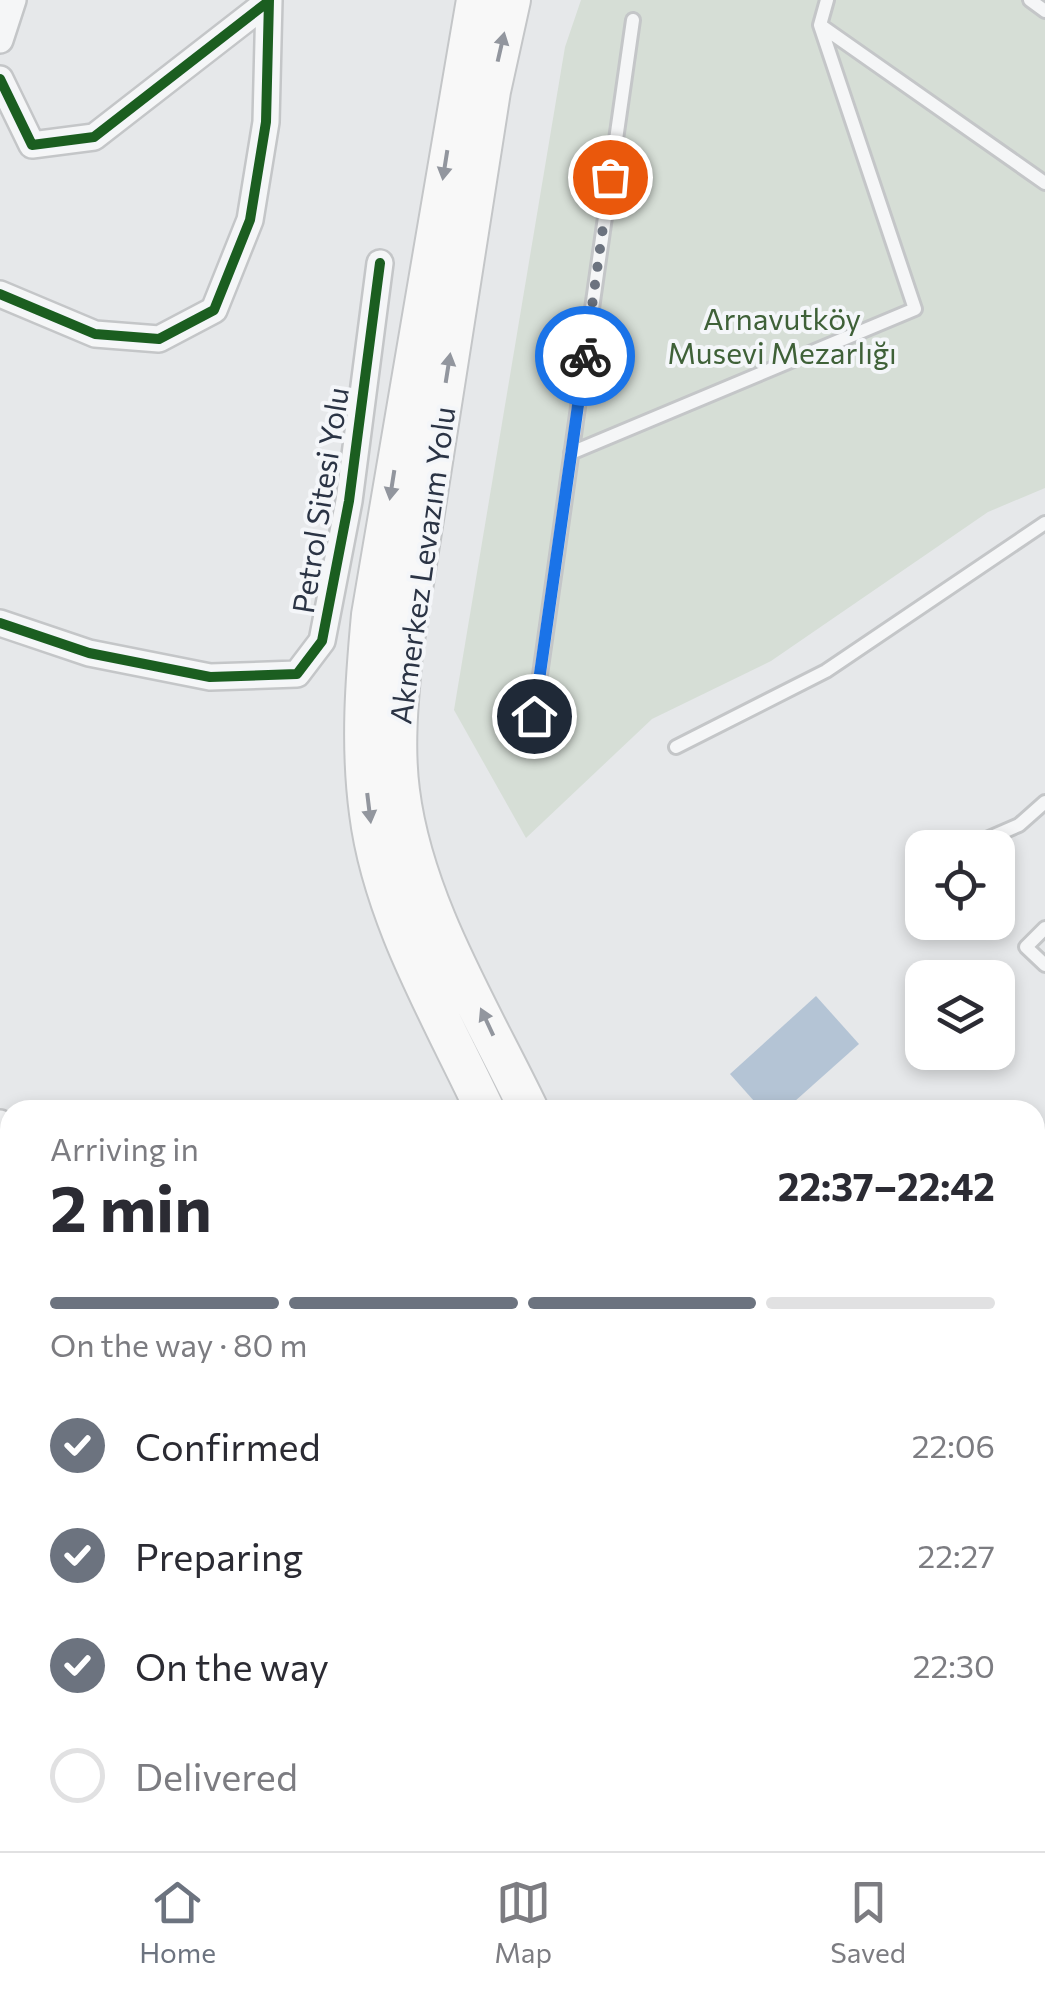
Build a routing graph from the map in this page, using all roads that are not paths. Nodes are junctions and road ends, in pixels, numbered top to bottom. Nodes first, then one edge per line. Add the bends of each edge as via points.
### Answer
1 (13, 0) edge
2 (269, 0) edge
3 (476, 0) edge
4 (512, 0) edge
5 (827, 0) edge
6 (1030, 0) edge
7 (1045, 11) edge
8 (633, 20) dead end
9 (820, 26) junction
10 (0, 40) edge
11 (0, 78) edge
12 (1045, 183) edge
13 (380, 263) dead end
14 (0, 294) edge
15 (571, 453) junction
16 (1045, 523) edge
17 (0, 622) edge
18 (534, 716) dead end
19 (676, 747) dead end
20 (1045, 802) edge
21 (1007, 830) edge
22 (1045, 928) edge
23 (1045, 965) edge
24 (481, 1100) edge
25 (524, 1100) edge

1 - 10 street
2 - 11 street via 94,138 32,145
2 - 14 street via 266,122 250,220 214,310 160,339 95,334
3 -> 24 main road, Akmerkez Levazım Yolu via 371,614 364,731 368,812 391,901
25 -> 4 main road, Akmerkez Levazım Yolu via 416,860 400,791 398,719 491,91
5 - 9 lane
6 - 7 lane
8 - 15 lane
9 - 12 lane
9 - 15 lane via 914,309
13 - 17 street, Petrol Sitesi Yolu via 349,501 322,640 298,674 210,678 89,653
15 - 18 lane
16 - 19 lane via 826,670
20 - 21 lane
22 - 23 lane via 1026,948

